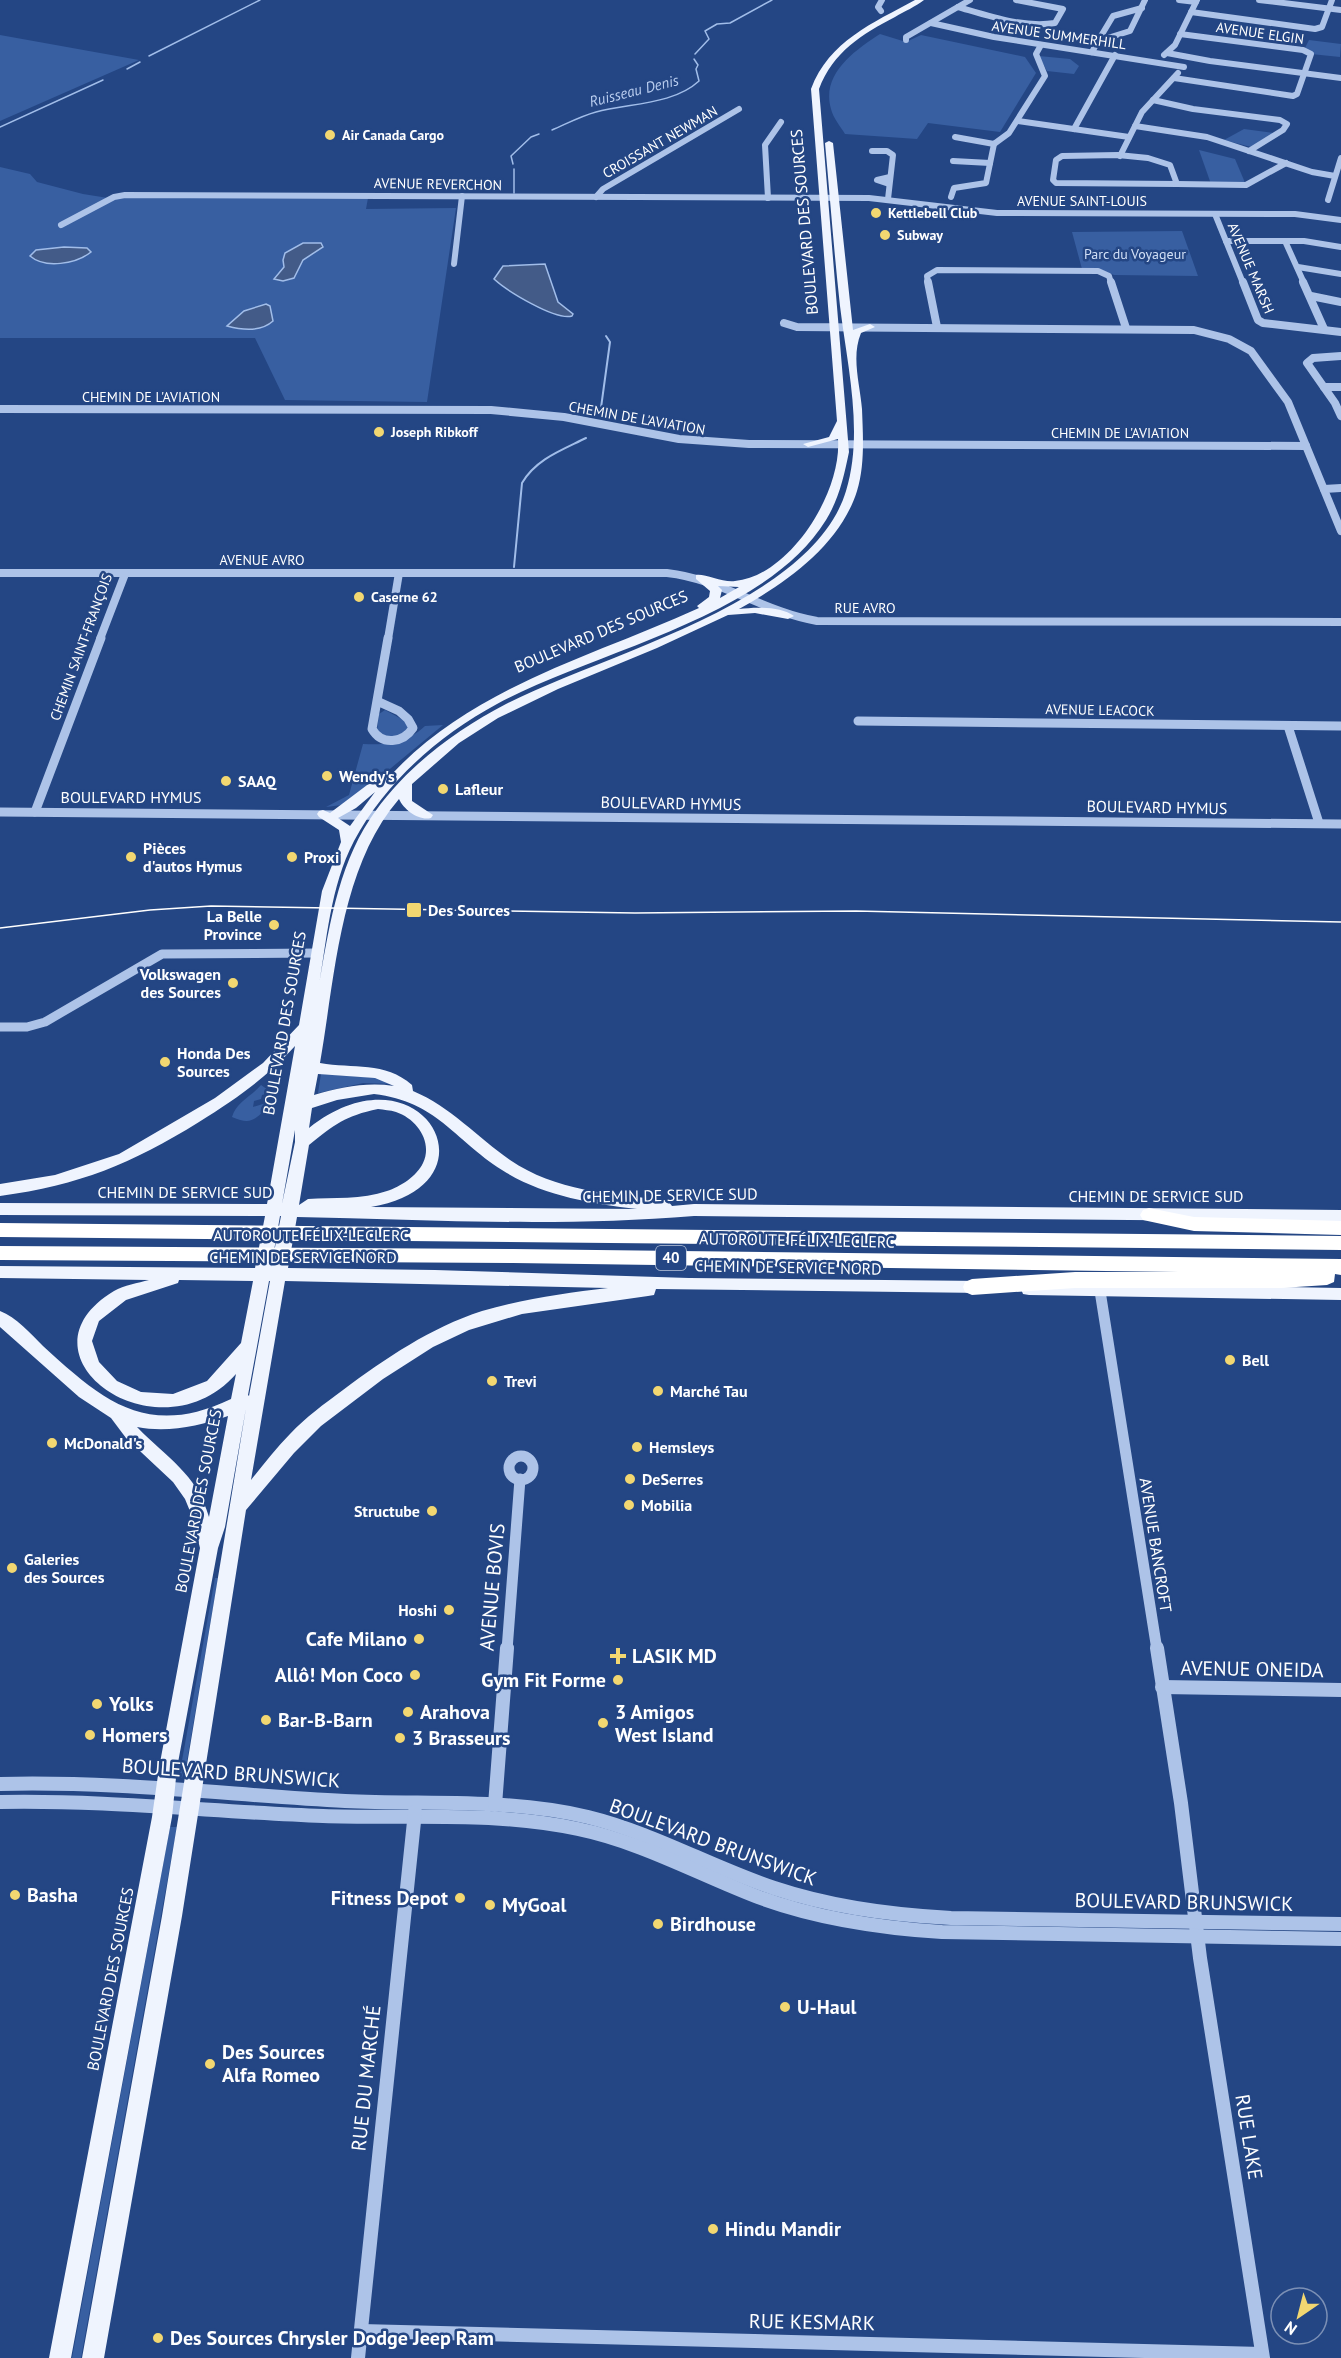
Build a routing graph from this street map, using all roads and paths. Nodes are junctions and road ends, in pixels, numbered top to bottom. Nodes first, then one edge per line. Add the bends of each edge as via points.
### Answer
1 (882, 0) edge
2 (920, 0) edge
3 (930, 0) edge
4 (970, 0) edge
5 (1016, 0) edge
6 (1145, 0) edge
7 (1179, 0) edge
8 (1259, 0) edge
9 (1332, 0) edge
10 (1196, 1) edge
11 (958, 7) junction
12 (1142, 8) junction
13 (1328, 9) junction
14 (1341, 10) edge
15 (881, 11) dead end
16 (1191, 12) junction
17 (930, 23) junction
18 (1180, 34) junction
19 (906, 40) dead end
20 (1098, 41) junction
21 (1041, 45) junction
22 (1092, 52) junction
23 (1167, 53) junction
24 (1115, 55) junction
25 (1194, 58) junction
26 (1157, 62) junction
27 (1184, 68) junction
28 (1304, 74) junction
29 (1174, 78) junction
30 (1341, 78) edge
31 (1153, 100) junction
32 (739, 109) dead end
33 (1018, 121) junction
34 (781, 122) dead end
35 (1135, 126) junction
36 (1074, 129) junction
37 (955, 137) dead end
38 (1130, 137) junction
39 (994, 144) junction
40 (872, 151) dead end
41 (1249, 151) junction
42 (1120, 156) junction
43 (1341, 158) edge
44 (953, 161) dead end
45 (1286, 163) junction
46 (990, 164) junction
47 (1335, 176) junction
48 (1177, 184) junction
49 (1337, 184) edge
50 (462, 196) junction
51 (596, 197) junction
52 (951, 197) dead end
53 (768, 198) junction
54 (823, 198) junction
55 (834, 198) junction
56 (888, 199) junction
57 (1328, 200) dead end
58 (1215, 214) junction
59 (1341, 220) edge
60 (61, 225) dead end
61 (1226, 241) junction
62 (1285, 241) junction
63 (1341, 247) edge
64 (454, 264) dead end
65 (1298, 267) junction
66 (1341, 274) edge
67 (1311, 296) junction
68 (1341, 302) edge
69 (845, 309) junction
70 (784, 323) dead end
71 (834, 327) junction
72 (848, 327) junction
73 (870, 327) junction
74 (937, 327) junction
75 (1126, 328) junction
76 (1324, 329) junction
77 (1341, 332) edge
78 (850, 349) junction
79 (1341, 356) edge
80 (1324, 387) junction
81 (1341, 387) edge
82 (0, 408) edge
83 (1341, 416) edge
84 (842, 421) junction
85 (808, 444) junction
86 (843, 444) junction
87 (858, 444) junction
88 (1306, 446) junction
89 (843, 465) junction
90 (1341, 488) edge
91 (1324, 489) junction
92 (1341, 531) edge
93 (0, 573) edge
94 (399, 573) junction
95 (125, 574) junction
96 (766, 576) junction
97 (784, 576) junction
98 (700, 578) junction
99 (715, 582) junction
100 (743, 597) junction
101 (719, 615) junction
102 (788, 616) junction
103 (1341, 622) edge
104 (661, 629) junction
105 (377, 701) junction
106 (858, 721) dead end
107 (1288, 726) junction
108 (1341, 726) edge
109 (415, 757) junction
110 (406, 784) junction
111 (0, 812) edge
112 (35, 812) junction
113 (329, 814) junction
114 (364, 815) junction
115 (380, 815) junction
116 (427, 815) junction
117 (1319, 824) junction
118 (1341, 824) edge
119 (347, 842) junction
120 (318, 953) junction
121 (306, 1026) junction
122 (0, 1027) edge
123 (312, 1067) junction
124 (410, 1094) junction
125 (305, 1104) junction
126 (290, 1113) junction
127 (302, 1142) junction
128 (0, 1190) edge
129 (0, 1209) edge
130 (266, 1210) junction
131 (694, 1210) junction
132 (1149, 1215) junction
133 (1341, 1216) edge
134 (1341, 1228) edge
135 (0, 1230) edge
136 (1341, 1244) edge
137 (0, 1253) edge
138 (1341, 1267) edge
139 (0, 1272) edge
140 (200, 1274) junction
141 (1341, 1276) edge
142 (689, 1284) junction
143 (972, 1287) junction
144 (1100, 1291) junction
145 (1341, 1294) edge
146 (0, 1318) edge
147 (248, 1347) junction
148 (258, 1394) junction
149 (238, 1404) junction
150 (117, 1413) junction
151 (520, 1479) dead end
152 (238, 1507) junction
153 (209, 1548) junction
154 (1162, 1687) junction
155 (1341, 1690) edge
156 (0, 1784) edge
157 (165, 1796) junction
158 (191, 1798) junction
159 (0, 1802) edge
160 (1181, 1803) joint
161 (495, 1805) junction
162 (415, 1810) junction
163 (1341, 1924) edge
164 (1197, 1929) junction
165 (1341, 1939) edge
166 (361, 2331) junction
167 (1262, 2356) edge
168 (60, 2358) edge
169 (93, 2358) edge
170 (358, 2358) edge

1 - 15 street via 878,7
2 - 54 main road, BOULEVARD DES SOURCES via 849,42 820,75 815,98
3 - 55 main road, BOULEVARD DES SOURCES via 852,47 827,79
4 - 11 street
5 - 11 street via 1063,9 1055,23 1047,25 1001,19
6 - 12 street
7 - 10 street
8 - 13 street
9 - 13 street
10 - 16 street
11 - 17 street
12 - 20 street via 1113,16
12 - 20 street via 1128,33
13 - 14 street
13 - 16 street via 1322,27 1315,28
16 - 18 street
17 - 19 street
17 - 21 street, AVENUE SUMMERHILL
18 - 23 street
18 - 28 street, AVENUE ELGIN via 1308,51 1311,54
20 - 22 street
21 - 22 street, AVENUE SUMMERHILL
21 - 33 street via 1036,54 1045,76
22 - 24 street, AVENUE SUMMERHILL
23 - 25 street
23 - 26 street
24 - 26 street, AVENUE SUMMERHILL
24 - 36 street
25 - 27 street
25 - 28 street
26 - 27 street, AVENUE SUMMERHILL
27 - 29 street
28 - 29 street via 1297,94 1289,96
28 - 30 street
29 - 31 street
31 - 35 street
31 - 41 street via 1287,124
32 - 51 street, CROISSANT NEWMAN via 603,189
33 - 36 street
33 - 39 street via 1009,134
34 - 53 street via 765,145
35 - 38 street
35 - 41 street via 1207,137
36 - 38 street
37 - 39 street
38 - 42 street
39 - 46 street
40 - 56 street via 892,153
41 - 45 street
42 - 48 street via 1166,162
42 - 48 street via 1062,156 1056,160 1053,180 1064,184
43 - 47 street
44 - 46 street
45 - 47 street
45 - 48 street via 1246,185
46 - 52 street via 986,183 954,188
47 - 49 street
49 - 57 street
50 - 51 street, AVENUE REVERCHON
50 - 60 street, AVENUE REVERCHON via 123,195
50 - 64 street
51 - 53 street, AVENUE REVERCHON
53 - 54 street, AVENUE REVERCHON
54 - 55 street, AVENUE SAINT-LOUIS
54 - 71 main road, BOULEVARD DES SOURCES
55 - 56 street, AVENUE SAINT-LOUIS
55 - 69 main road, BOULEVARD DES SOURCES
56 - 58 street, AVENUE SAINT-LOUIS via 997,213
58 - 59 street, AVENUE SAINT-LOUIS via 1295,214
58 - 61 street, AVENUE MARSH
61 - 62 street
61 - 76 street, AVENUE MARSH via 1258,321 1268,326
62 - 63 street
62 - 65 street
65 - 66 street
65 - 67 street
67 - 68 street
67 - 76 street
69 - 72 main road, BOULEVARD DES SOURCES
69 - 73 main road via 855,322
70 - 71 street via 795,327
71 - 72 street
71 - 84 main road, BOULEVARD DES SOURCES
72 - 73 street
72 - 78 main road, BOULEVARD DES SOURCES
73 - 74 street
73 - 78 main road via 857,331
74 - 75 street
74 - 75 street via 927,276 937,270 948,270 1098,271 1109,276
75 - 88 street via 1194,330 1242,344 1288,402
76 - 77 street, AVENUE MARSH
78 - 87 main road, BOULEVARD DES SOURCES
79 - 80 street via 1313,358 1306,363
80 - 81 street
80 - 83 street
82 - 85 street, CHEMIN DE L'AVIATION via 501,411 564,417 693,441
84 - 85 main road via 833,439
84 - 86 main road, BOULEVARD DES SOURCES
85 - 86 street, CHEMIN DE L'AVIATION
85 - 89 main road via 833,450
86 - 87 street, CHEMIN DE L'AVIATION
86 - 89 main road, BOULEVARD DES SOURCES
87 - 88 street, CHEMIN DE L'AVIATION
87 - 97 main road, BOULEVARD DES SOURCES via 852,488 841,514 818,546
88 - 91 street
89 - 96 main road, BOULEVARD DES SOURCES via 833,498 818,524
90 - 91 street
91 - 92 street
93 - 95 street, CHEMIN SAINT-FRANÇOIS
94 - 95 street, AVENUE AVRO
94 - 98 street, RUE AVRO via 661,573
94 - 105 street
95 - 112 street, CHEMIN SAINT-FRANÇOIS
96 - 99 main road via 736,584
96 - 100 main road, BOULEVARD DES SOURCES
97 - 100 main road, BOULEVARD DES SOURCES
97 - 102 main road via 768,601
98 - 99 street, RUE AVRO
98 - 104 main road via 715,588 714,598
99 - 100 street, RUE AVRO
100 - 101 main road, BOULEVARD DES SOURCES
100 - 102 street, RUE AVRO
100 - 104 main road, BOULEVARD DES SOURCES
101 - 102 main road via 750,610
101 - 110 main road, BOULEVARD DES SOURCES via 510,706 458,739
102 - 103 street, RUE AVRO via 824,621
104 - 109 main road, BOULEVARD DES SOURCES via 497,699 454,725
105 - 105 street via 372,729 375,736 394,741 411,733 411,721
106 - 107 street, AVENUE LEACOCK
107 - 108 street, AVENUE LEACOCK
107 - 117 street
109 - 113 main road via 352,805
109 - 114 main road, BOULEVARD DES SOURCES
110 - 115 main road, BOULEVARD DES SOURCES
110 - 116 main road via 405,802
111 - 112 street, BOULEVARD HYMUS
112 - 113 street, BOULEVARD HYMUS
113 - 114 street, BOULEVARD HYMUS
113 - 119 main road via 345,828
114 - 115 street, BOULEVARD HYMUS
114 - 119 main road, BOULEVARD DES SOURCES
115 - 116 street, BOULEVARD HYMUS
115 - 123 main road, BOULEVARD DES SOURCES via 358,856 346,891
116 - 117 street, BOULEVARD HYMUS
117 - 118 street, BOULEVARD HYMUS
119 - 120 main road, BOULEVARD DES SOURCES via 326,900
120 - 121 main road, BOULEVARD DES SOURCES
120 - 122 street via 162,954 45,1022
121 - 126 main road, BOULEVARD DES SOURCES
121 - 128 main road via 248,1083 143,1150 87,1174
123 - 124 main road via 384,1075 401,1082
123 - 125 main road, BOULEVARD DES SOURCES
124 - 125 main road via 390,1088 363,1088
124 - 131 main road via 430,1104 509,1166 546,1186
125 - 126 main road
125 - 127 main road, BOULEVARD DES SOURCES via 300,1128
126 - 147 main road, BOULEVARD DES SOURCES
127 - 130 main road via 342,1112 383,1104 418,1117 432,1134 434,1147 423,1174 396,1194
127 - 148 main road, BOULEVARD DES SOURCES
129 - 130 main road, CHEMIN DE SERVICE SUD
130 - 131 main road, CHEMIN DE SERVICE SUD via 634,1215
131 - 132 main road, CHEMIN DE SERVICE SUD
132 - 133 main road, CHEMIN DE SERVICE SUD
132 - 134 highway via 1194,1224
135 - 136 highway, AUTOROUTE FÉLIX-LECLERC / 40
137 - 138 highway, AUTOROUTE FÉLIX-LECLERC / 40
139 - 140 main road
140 - 142 main road, CHEMIN DE SERVICE NORD via 445,1276
140 - 147 main road via 142,1285 103,1304 84,1331 88,1362 120,1391 142,1399 173,1401 210,1389
141 - 143 highway via 1281,1280 1075,1280
142 - 143 main road, CHEMIN DE SERVICE NORD
142 - 152 main road via 527,1307 439,1335 405,1354 306,1428
143 - 144 main road, CHEMIN DE SERVICE NORD
144 - 145 main road, CHEMIN DE SERVICE NORD
144 - 154 street, AVENUE BANCROFT
146 - 150 main road via 90,1395
147 - 149 main road, BOULEVARD DES SOURCES
148 - 149 main road
148 - 152 main road, BOULEVARD DES SOURCES
149 - 150 main road via 201,1417 171,1421 143,1420
149 - 153 main road, BOULEVARD DES SOURCES
150 - 153 main road via 125,1429 189,1489
151 - 161 street, AVENUE BOVIS
152 - 158 main road, BOULEVARD DES SOURCES
153 - 157 main road, BOULEVARD DES SOURCES
154 - 155 street, AVENUE ONEIDA
154 - 160 street, AVENUE BANCROFT
156 - 157 street, BOULEVARD BRUNSWICK via 38,1783
157 - 158 street, BOULEVARD BRUNSWICK
157 - 159 street, BOULEVARD BRUNSWICK
157 - 168 main road, BOULEVARD DES SOURCES
158 - 162 street, BOULEVARD BRUNSWICK via 320,1816
158 - 169 main road, BOULEVARD DES SOURCES
160 - 164 street, RUE LAKE
161 - 162 street, BOULEVARD BRUNSWICK
161 - 164 street, BOULEVARD BRUNSWICK via 562,1812 615,1825 656,1838 774,1888 860,1910 930,1917
162 - 164 street, BOULEVARD BRUNSWICK via 585,1831 636,1845 781,1905 877,1927 952,1932
162 - 166 street, RUE DU MARCHÉ
163 - 164 street, BOULEVARD BRUNSWICK
164 - 165 street, BOULEVARD BRUNSWICK
164 - 167 street, RUE LAKE
166 - 167 street, RUE KESMARK
166 - 170 street, RUE DU MARCHÉ

